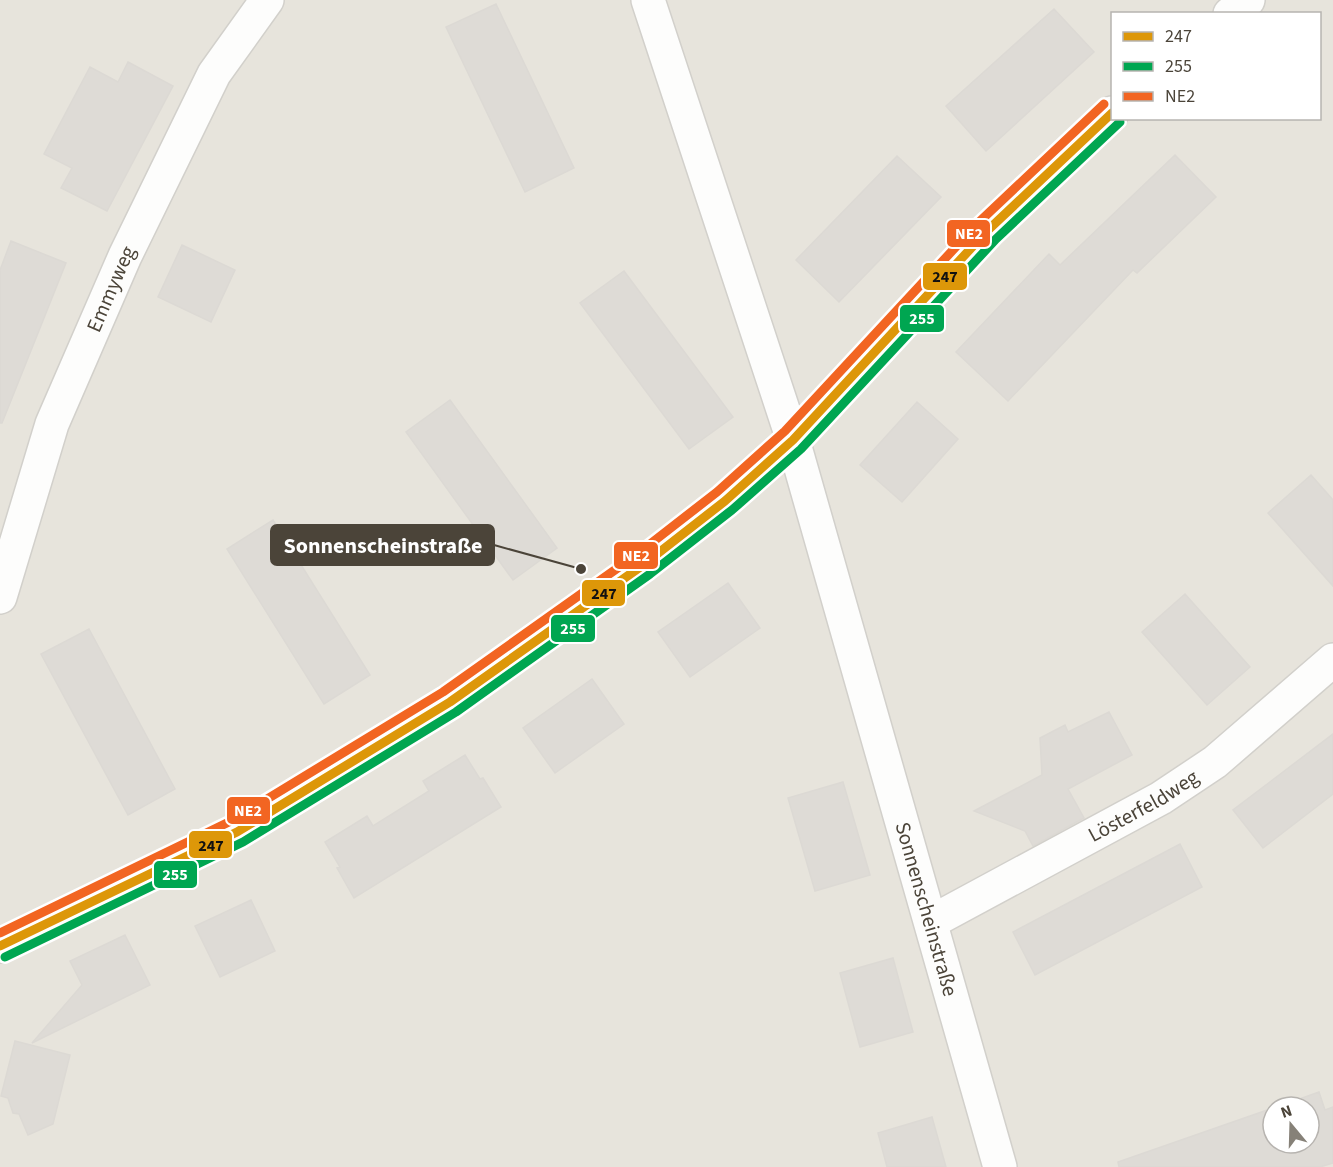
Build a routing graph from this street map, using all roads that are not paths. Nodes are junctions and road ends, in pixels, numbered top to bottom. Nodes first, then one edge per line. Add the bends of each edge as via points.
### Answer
1 (267, 0) edge
2 (648, 0) edge
3 (1248, 0) edge
4 (1233, 12) edge
5 (1111, 115) edge
6 (793, 440) junction
7 (0, 597) edge
8 (1333, 660) edge
9 (931, 922) junction
10 (0, 946) edge
11 (1000, 1167) edge

1 - 7 street, Emmyweg via 214,74 125,256 52,424
2 - 6 street, Sonnenscheinstraße
3 - 4 street
5 - 6 street via 987,231
6 - 9 street, Sonnenscheinstraße
6 - 10 street via 725,501 644,565 450,702 237,832
8 - 9 street, Lösterfeldweg via 1215,762 1161,798
9 - 11 street, Sonnenscheinstraße

